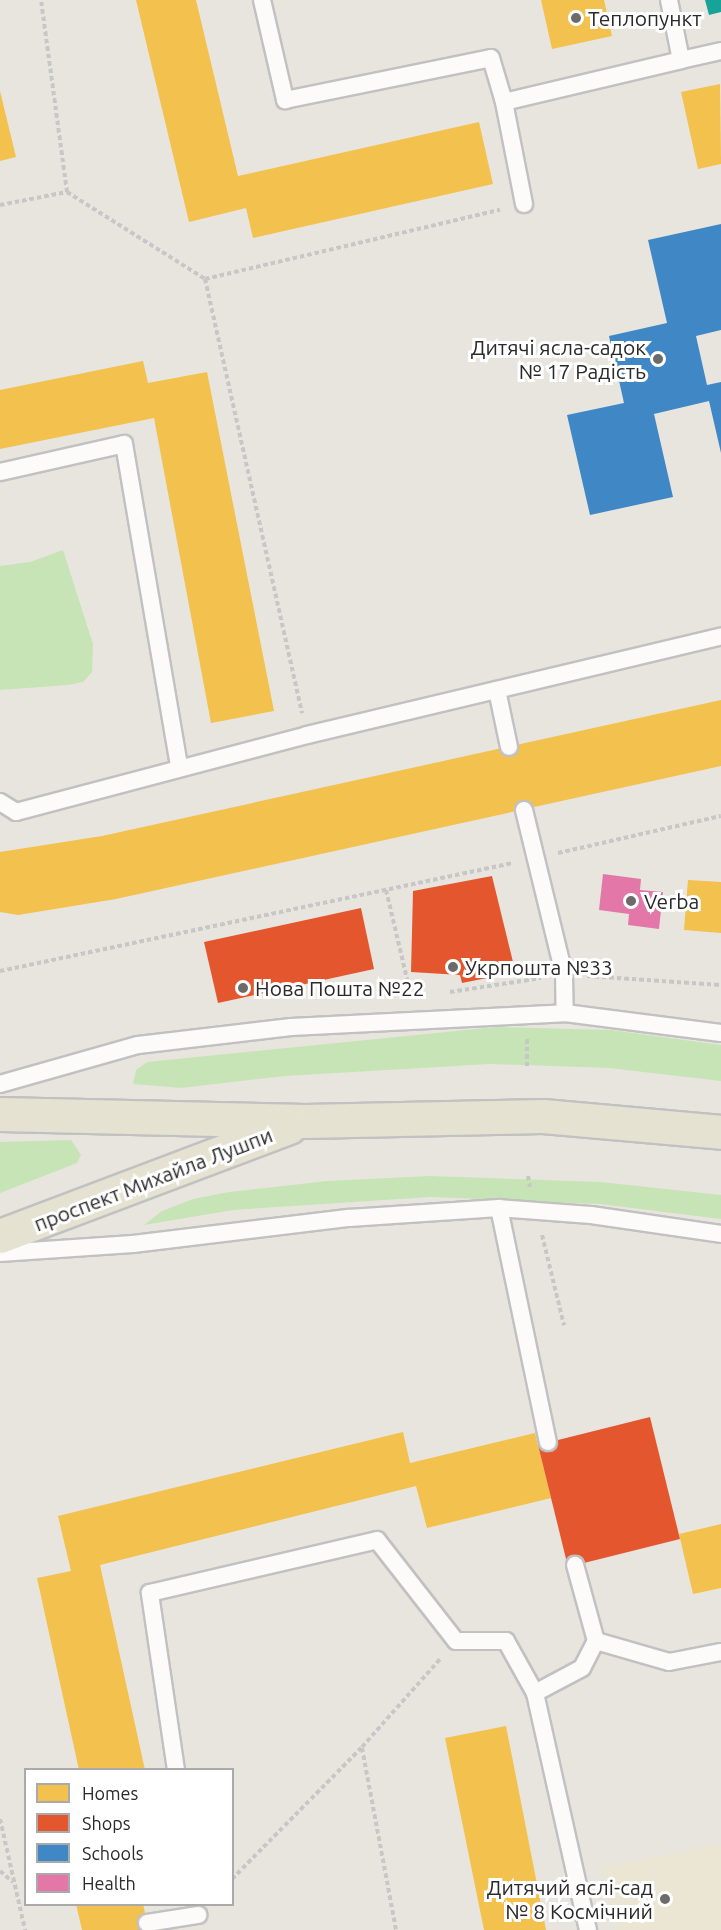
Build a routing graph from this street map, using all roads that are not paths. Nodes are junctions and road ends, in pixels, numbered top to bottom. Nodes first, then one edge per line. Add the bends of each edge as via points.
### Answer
1 (262, 0) edge
2 (669, 0) edge
3 (721, 51) edge
4 (681, 60) junction
5 (504, 102) junction
6 (524, 204) road end
7 (0, 472) edge
8 (721, 636) edge
9 (497, 690) junction
10 (509, 747) dead end
11 (179, 767) junction
12 (0, 802) edge
13 (524, 810) dead end
14 (565, 1013) junction
15 (721, 1033) edge
16 (0, 1084) edge
17 (0, 1114) edge
18 (305, 1121) junction
19 (721, 1132) edge
20 (499, 1209) junction
21 (721, 1234) edge
22 (0, 1236) edge
23 (0, 1253) edge
24 (548, 1442) dead end
25 (575, 1565) dead end
26 (596, 1641) junction
27 (721, 1652) edge
28 (535, 1693) junction
29 (176, 1768) edge
30 (198, 1916) edge
31 (147, 1923) dead end
32 (588, 1930) edge

1 - 5 lane via 285,100 491,58
2 - 4 lane
3 - 4 lane
4 - 5 lane
5 - 6 lane
7 - 11 lane via 124,444
8 - 9 lane
9 - 10 lane
9 - 11 lane
11 - 12 lane via 16,812
13 - 14 lane via 564,974
14 - 15 lane
14 - 16 lane via 291,1027 138,1045
17 - 18 main road, проспект Михайла Лушпи
18 - 19 main road, проспект Михайла Лушпи via 543,1116
18 - 22 main road, проспект Михайла Лушпи
20 - 21 lane via 535,1210
20 - 23 lane via 349,1218 132,1244
20 - 24 lane
25 - 26 lane
26 - 27 lane via 669,1662
26 - 28 lane via 582,1668
28 - 29 lane via 506,1641 456,1641 377,1540 150,1593
28 - 32 lane
30 - 31 lane

